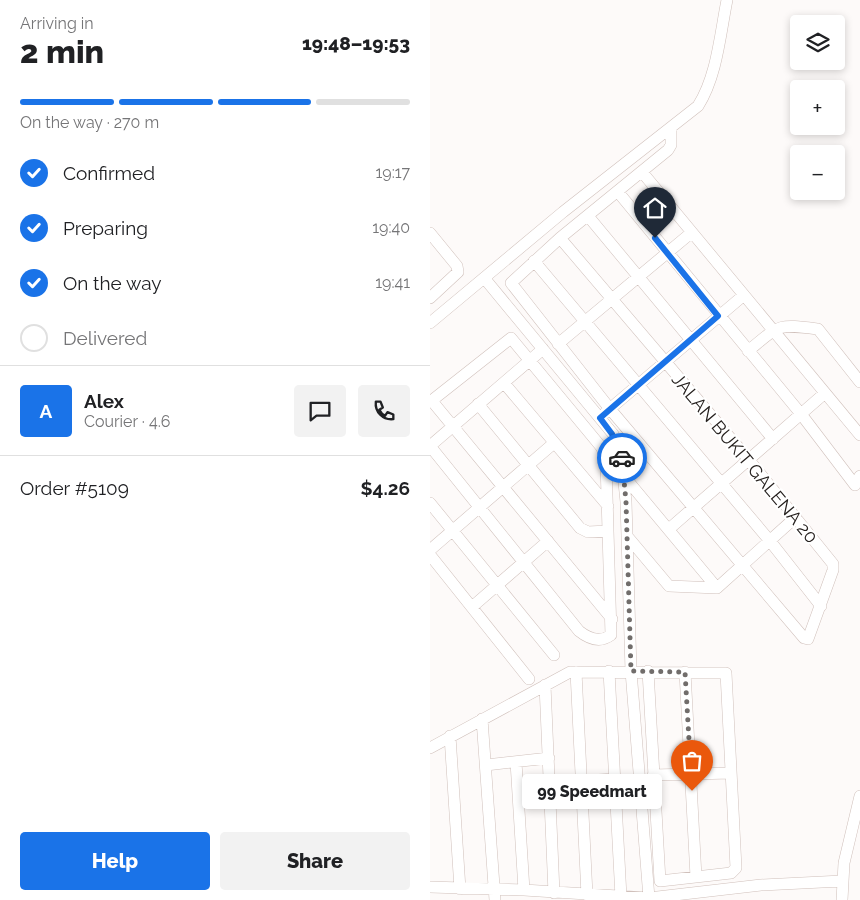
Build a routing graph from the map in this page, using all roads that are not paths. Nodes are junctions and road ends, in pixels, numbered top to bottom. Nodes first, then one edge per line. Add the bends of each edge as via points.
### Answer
1 (727, 0) edge
2 (671, 128) junction
3 (642, 172) junction
4 (618, 192) junction
5 (588, 216) junction
6 (691, 232) junction
7 (430, 234) edge
8 (560, 238) junction
9 (668, 253) junction
10 (534, 261) junction
11 (638, 277) junction
12 (485, 279) junction
13 (744, 295) junction
14 (430, 298) edge
15 (613, 298) junction
16 (718, 316) junction
17 (585, 322) junction
18 (430, 323) edge
19 (774, 330) junction
20 (689, 339) junction
21 (558, 344) junction
22 (543, 349) junction
23 (748, 351) junction
24 (529, 361) junction
25 (665, 361) junction
26 (860, 382) edge
27 (504, 383) junction
28 (637, 385) junction
29 (825, 393) junction
30 (431, 402) edge
31 (478, 404) junction
32 (610, 409) junction
33 (801, 414) junction
34 (600, 418) junction
35 (453, 426) junction
36 (860, 435) edge
37 (773, 439) junction
38 (554, 443) junction
39 (430, 446) edge
40 (749, 460) junction
41 (529, 466) junction
42 (623, 475) junction
43 (858, 481) edge
44 (721, 484) junction
45 (504, 488) junction
46 (430, 502) edge
47 (608, 506) junction
48 (695, 507) junction
49 (480, 508) junction
50 (796, 517) junction
51 (669, 529) junction
52 (453, 530) junction
53 (608, 531) junction
54 (627, 536) junction
55 (548, 541) junction
56 (770, 541) junction
57 (430, 550) edge
58 (430, 555) edge
59 (524, 563) junction
60 (744, 564) junction
61 (498, 586) junction
62 (717, 588) junction
63 (821, 606) junction
64 (472, 607) junction
65 (612, 618) junction
66 (554, 655) dead end
67 (610, 671) junction
68 (631, 671) junction
69 (648, 671) junction
70 (576, 672) junction
71 (685, 672) junction
72 (529, 679) dead end
73 (546, 685) junction
74 (482, 719) junction
75 (450, 736) junction
76 (430, 748) edge
77 (549, 758) junction
78 (516, 762) junction
79 (486, 764) junction
80 (691, 773) junction
81 (731, 773) junction
82 (653, 775) junction
83 (615, 779) junction
84 (581, 781) junction
85 (550, 783) junction
86 (860, 796) edge
87 (857, 819) edge
88 (696, 877) junction
89 (842, 881) junction
90 (430, 887) edge
91 (460, 889) junction
92 (524, 890) junction
93 (554, 893) junction
94 (495, 895) edge
95 (587, 895) junction
96 (621, 897) junction
97 (649, 898) junction
98 (842, 900) edge

1 - 2 street via 705,95 698,106
2 - 3 street via 670,148
2 - 12 street via 563,212
3 - 4 street
3 - 6 street
4 - 5 street
4 - 9 street
5 - 8 street
5 - 11 street
6 - 9 street
6 - 13 street
7 - 14 street via 457,266 458,272
8 - 10 street
8 - 15 street, JALAN BUKIT GALENA 20
9 - 11 street
9 - 16 street
10 - 17 street
10 - 21 street via 511,283
11 - 15 street
11 - 20 street
12 - 18 street
12 - 22 street
13 - 16 street
13 - 19 street
15 - 17 street
15 - 25 street, JALAN BUKIT GALENA 20
16 - 20 street
16 - 23 street
17 - 21 street
17 - 28 street
19 - 23 street
19 - 26 street via 784,325 818,329
19 - 29 street
20 - 25 street
20 - 37 street
21 - 32 street
22 - 24 street
22 - 34 street
23 - 33 street
24 - 27 street
24 - 30 street via 510,338
24 - 47 street via 602,448 606,461
25 - 28 street
25 - 40 street, JALAN BUKIT GALENA 20
27 - 31 street
27 - 38 street
28 - 32 street
28 - 44 street
29 - 33 street
29 - 36 street
30 - 35 street
31 - 35 street
31 - 41 street
32 - 34 street
32 - 48 street
33 - 37 street
33 - 43 street
34 - 42 street via 622,453
35 - 39 street
35 - 45 street
37 - 40 street
38 - 41 street
38 - 47 street
39 - 49 street
40 - 44 street
40 - 50 street, JALAN BUKIT GALENA 20
41 - 45 street
41 - 53 street via 580,528 588,532
42 - 51 street
42 - 54 street
44 - 48 street
44 - 56 street
45 - 49 street
45 - 55 street
46 - 52 street
47 - 53 street
48 - 51 street
48 - 60 street
49 - 52 street
49 - 59 street
50 - 56 street
50 - 63 street, JALAN BUKIT GALENA 20 via 832,564
51 - 62 street
52 - 57 street
52 - 61 street
53 - 65 street
54 - 62 street via 669,586
54 - 68 street
55 - 59 street
55 - 65 street
56 - 60 street
56 - 63 street
58 - 64 street
59 - 61 street
59 - 65 street via 586,636 608,637 612,631
60 - 62 street
60 - 63 street via 804,638 810,637
61 - 64 street
61 - 66 street
64 - 72 street
67 - 68 street
67 - 70 street
67 - 83 street
68 - 69 street
68 - 97 street
69 - 71 street
69 - 82 street
70 - 73 street
70 - 84 street
71 - 80 street
71 - 81 street via 726,673
73 - 74 street
73 - 77 street
74 - 75 street
74 - 79 street
75 - 76 street
75 - 91 street
77 - 78 street
77 - 85 street
78 - 79 street
78 - 92 street
79 - 94 street
80 - 81 street
80 - 82 street
80 - 88 street
81 - 88 street via 736,868
82 - 88 street via 660,881
83 - 84 street
83 - 96 street
84 - 85 street
84 - 95 street
85 - 93 street
86 - 87 street
87 - 89 street via 846,849
89 - 97 street via 761,885
89 - 98 street
90 - 91 street
91 - 94 street
92 - 93 street
92 - 94 street
93 - 95 street
95 - 96 street
96 - 97 street

